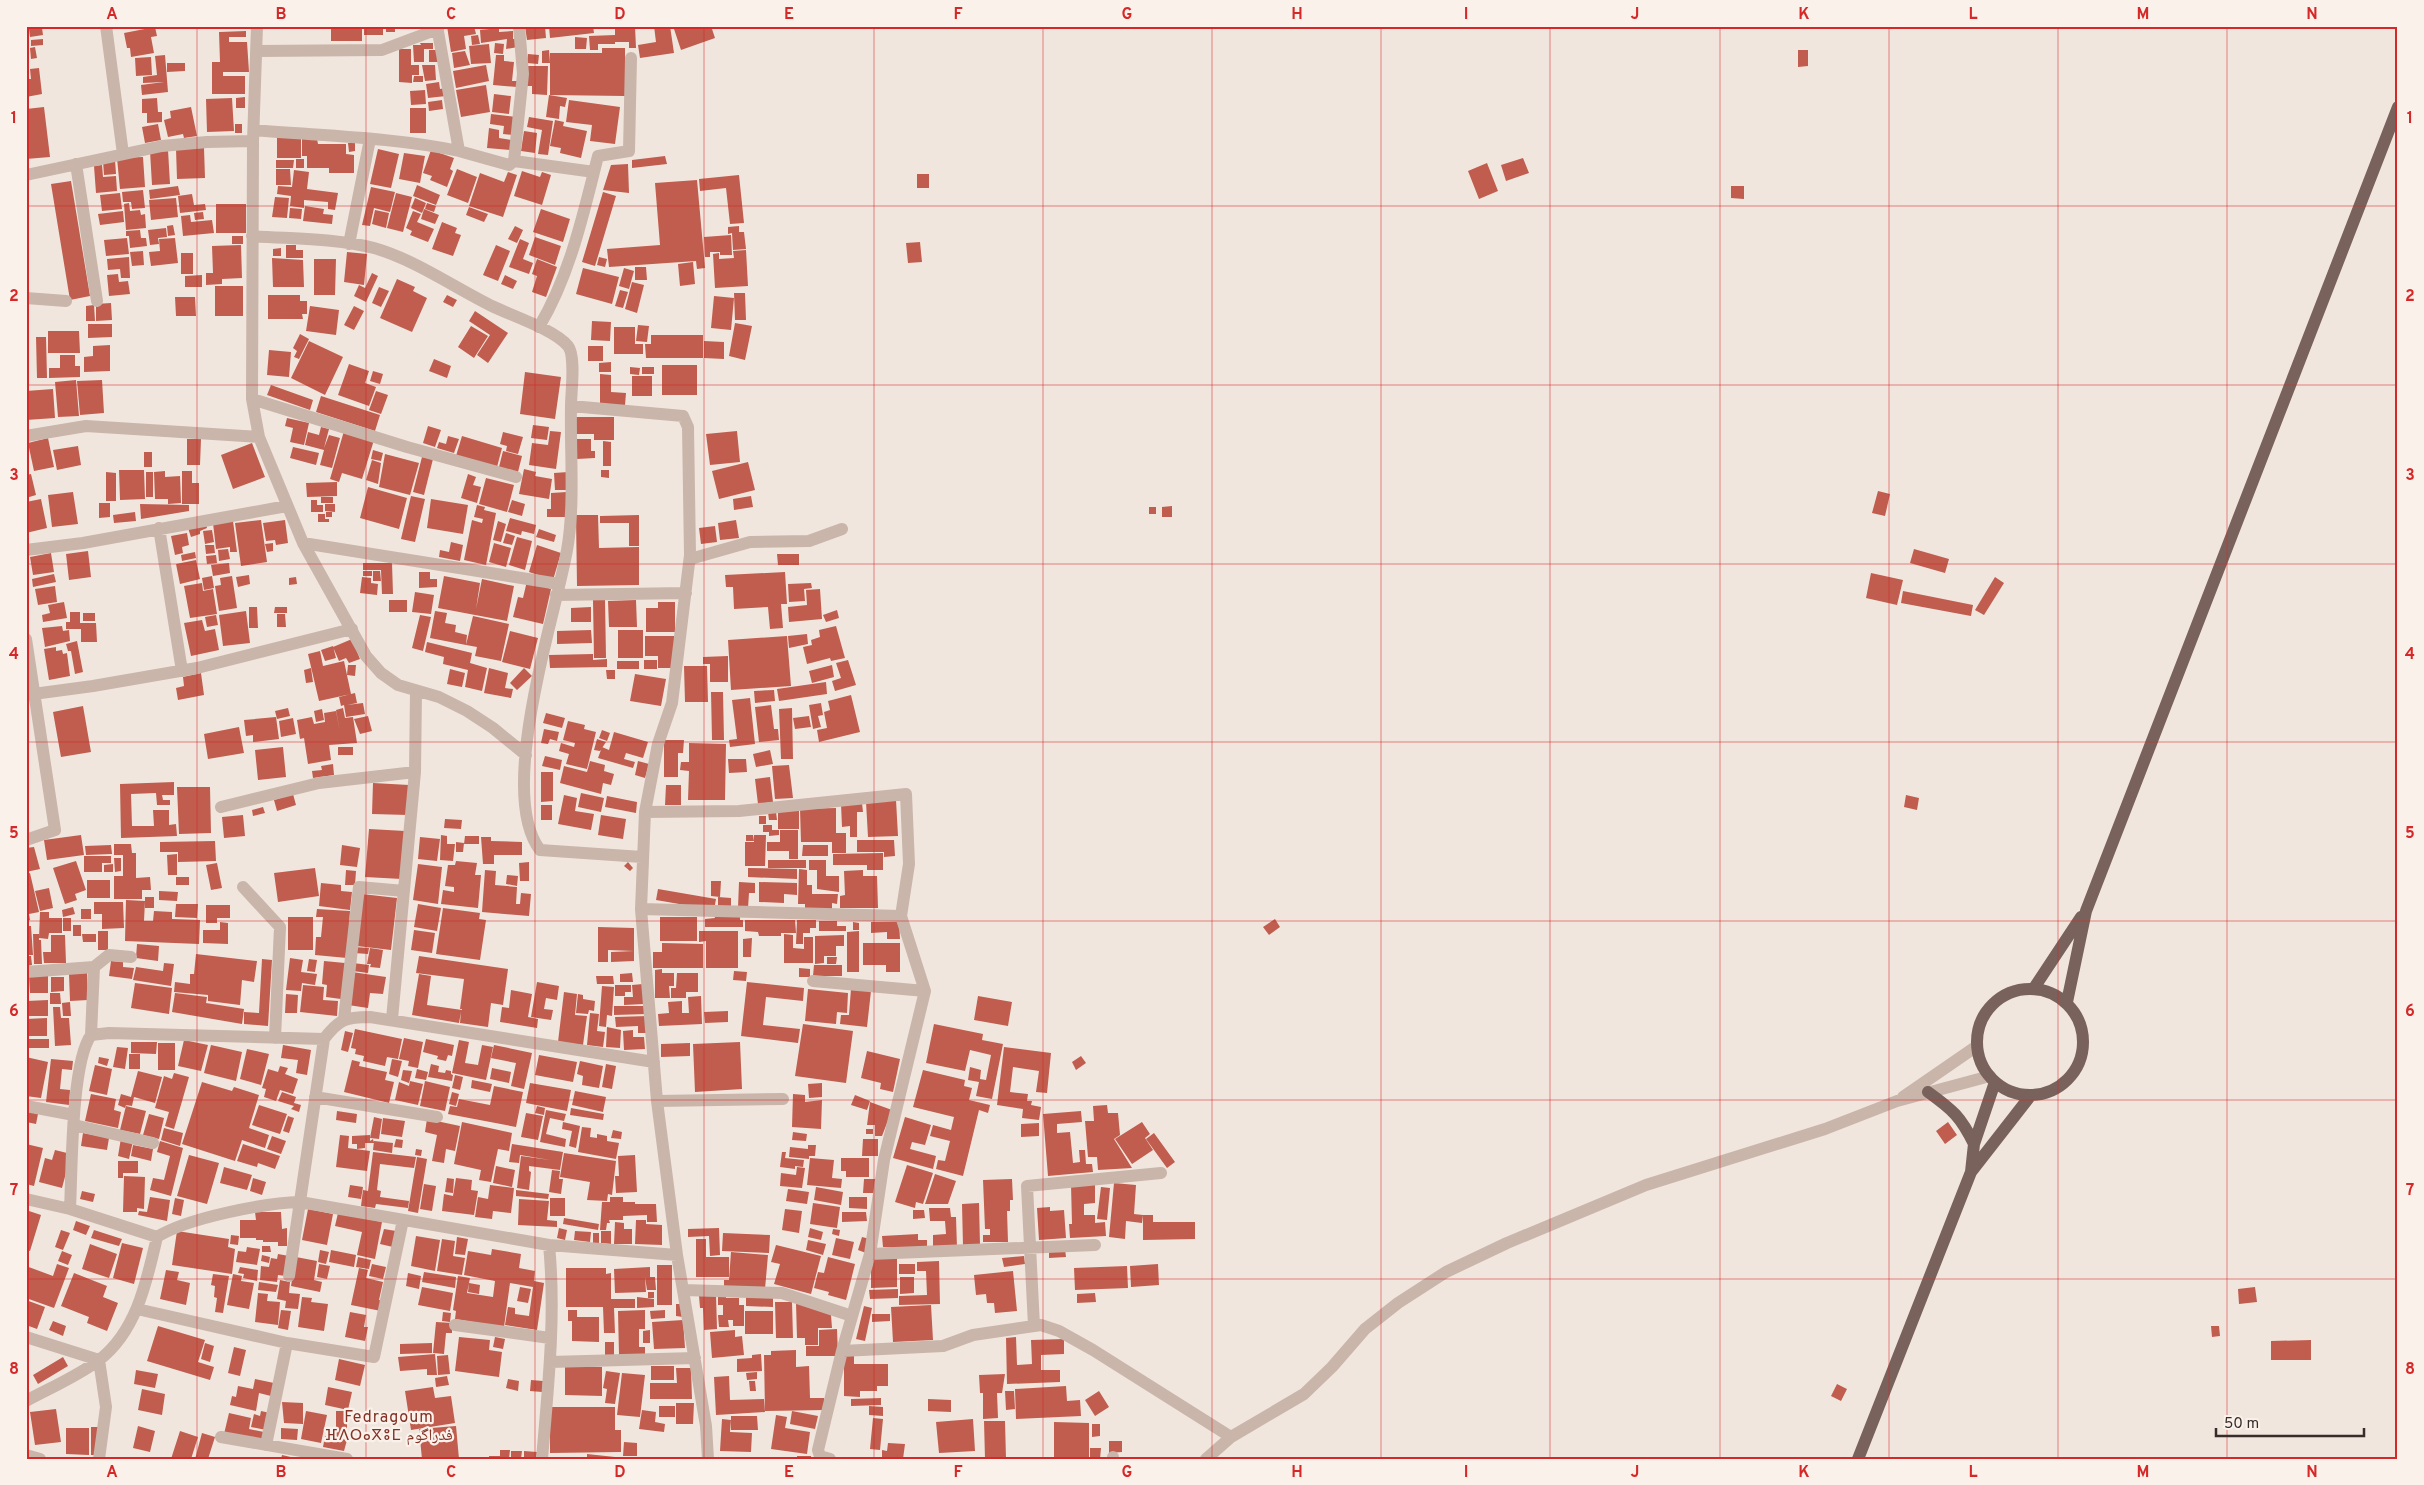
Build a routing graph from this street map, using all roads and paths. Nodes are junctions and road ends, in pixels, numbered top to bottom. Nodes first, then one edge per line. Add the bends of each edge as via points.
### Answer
1 (106, 26) edge
2 (257, 26) edge
3 (520, 26) edge
4 (437, 28) edge
5 (256, 51) junction
6 (631, 58) dead end
7 (2398, 107) edge
8 (253, 136) junction
9 (370, 139) junction
10 (459, 151) junction
11 (123, 154) junction
12 (514, 161) junction
13 (76, 164) junction
14 (594, 172) junction
15 (26, 175) edge
16 (252, 236) junction
17 (350, 244) junction
18 (26, 298) edge
19 (66, 301) dead end
20 (97, 301) dead end
21 (539, 327) junction
22 (252, 399) junction
23 (571, 406) junction
24 (26, 436) edge
25 (259, 437) junction
26 (516, 477) dead end
27 (287, 506) junction
28 (159, 528) junction
29 (842, 529) dead end
30 (304, 543) junction
31 (26, 550) edge
32 (690, 559) junction
33 (557, 590) junction
34 (686, 593) junction
35 (352, 629) junction
36 (26, 638) edge
37 (182, 671) junction
38 (416, 691) junction
39 (30, 695) edge
40 (526, 755) junction
41 (414, 772) junction
42 (221, 807) dead end
43 (645, 812) junction
44 (26, 840) edge
45 (642, 856) junction
46 (243, 887) dead end
47 (404, 891) junction
48 (642, 910) junction
49 (2086, 911) junction
50 (901, 916) junction
51 (131, 958) dead end
52 (94, 968) junction
53 (26, 972) edge
54 (813, 982) dead end
55 (2034, 988) junction
56 (925, 991) junction
57 (2067, 1002) junction
58 (344, 1019) junction
59 (392, 1019) junction
60 (91, 1035) junction
61 (275, 1038) junction
62 (324, 1039) junction
63 (1977, 1046) junction
64 (654, 1062) junction
65 (1993, 1079) junction
66 (1928, 1092) junction
67 (2031, 1095) junction
68 (315, 1097) junction
69 (783, 1099) dead end
70 (657, 1101) junction
71 (1897, 1101) junction
72 (26, 1106) edge
73 (437, 1116) dead end
74 (74, 1120) junction
75 (153, 1143) dead end
76 (1974, 1144) junction
77 (1971, 1172) junction
78 (1161, 1173) dead end
79 (26, 1199) edge
80 (300, 1202) junction
81 (70, 1209) junction
82 (403, 1220) junction
83 (157, 1238) junction
84 (548, 1245) junction
85 (1094, 1245) dead end
86 (1029, 1248) junction
87 (870, 1254) junction
88 (677, 1255) junction
89 (289, 1276) dead end
90 (684, 1290) junction
91 (137, 1309) junction
92 (852, 1316) junction
93 (455, 1325) dead end
94 (1034, 1326) junction
95 (26, 1337) edge
96 (550, 1338) junction
97 (287, 1343) junction
98 (842, 1351) junction
99 (695, 1358) junction
100 (99, 1360) junction
101 (550, 1362) junction
102 (26, 1401) edge
103 (221, 1437) dead end
104 (1231, 1437) junction
105 (266, 1445) junction
106 (26, 1455) edge
107 (40, 1459) edge
108 (100, 1459) edge
109 (347, 1459) edge
110 (542, 1459) edge
111 (708, 1459) edge
112 (830, 1459) edge
113 (1206, 1459) edge
114 (1858, 1459) edge

1 - 11 street
2 - 5 street
3 - 12 street via 523,74
4 - 5 street via 382,50
4 - 10 street
5 - 8 street
6 - 14 street via 629,151 598,156
7 - 49 main road
8 - 9 street
8 - 11 street via 162,146
8 - 16 street
9 - 10 street
9 - 17 street
10 - 12 street via 509,165
11 - 13 street
12 - 14 street
13 - 15 street
13 - 20 street
14 - 21 street via 571,258 553,304
16 - 17 street
16 - 22 street
17 - 21 street via 397,256
18 - 19 street
21 - 23 street via 568,345 572,354
22 - 25 street
22 - 26 street
23 - 32 street via 683,416 688,427
23 - 33 street via 568,549
24 - 25 street via 86,426
25 - 27 street
27 - 28 street
27 - 30 street
28 - 31 street
28 - 37 street
29 - 32 street via 809,542 750,542
30 - 33 street
30 - 35 street
32 - 34 street
33 - 34 street
33 - 40 street via 534,691
34 - 43 street via 672,704 658,744
35 - 37 street
35 - 38 street via 366,656 381,673 398,685
36 - 39 street
37 - 39 street
38 - 40 street via 439,696 467,711
38 - 41 street
39 - 44 street via 55,830
40 - 45 street via 528,825 540,850
41 - 42 street via 320,784
41 - 47 street
43 - 45 street
43 - 50 street via 739,811 906,794 909,864
45 - 48 street
46 - 61 street via 280,927
47 - 58 street via 359,887
47 - 59 street
48 - 50 street
48 - 64 street
49 - 55 main road
49 - 57 main road
50 - 56 street
51 - 52 street via 109,955
52 - 53 street
52 - 60 street
54 - 56 street
55 - 57 main road via 2052,992
55 - 63 main road via 2011,991 1993,1004 1980,1023
56 - 87 street via 884,1160
57 - 67 main road via 2079,1020 2084,1040 2080,1061 2069,1078 2052,1091
58 - 59 street
58 - 62 street
59 - 64 street
60 - 61 street
60 - 74 street via 81,1057
61 - 62 street
62 - 68 street
63 - 65 main road via 1980,1059
63 - 71 street
64 - 70 street
65 - 66 street
65 - 67 main road via 2012,1092
65 - 76 main road
66 - 71 street
66 - 76 main road via 1964,1122
67 - 77 main road
68 - 73 street
68 - 80 street
69 - 70 street
70 - 88 street
71 - 104 street via 1825,1129 1646,1186 1446,1272 1365,1329 1304,1394
72 - 74 street
74 - 75 street
74 - 81 street
76 - 77 main road
77 - 114 main road
78 - 86 street via 1026,1186
79 - 81 street
80 - 82 street
80 - 83 street via 276,1203 179,1226
80 - 89 street
81 - 83 street
82 - 84 street
82 - 97 street via 374,1357
83 - 91 street
84 - 88 street
84 - 96 street
85 - 86 street
86 - 87 street
86 - 94 street
87 - 92 street
88 - 90 street
90 - 92 street via 782,1292
90 - 99 street
91 - 97 street
91 - 100 street via 113,1346
92 - 98 street
93 - 96 street
94 - 98 street via 973,1335 943,1346
94 - 104 street via 1068,1335
95 - 100 street
96 - 101 street
97 - 105 street
98 - 112 street via 818,1450 820,1456
99 - 101 street
99 - 111 street
100 - 102 street
100 - 108 street via 106,1407
101 - 110 street
103 - 105 street
104 - 113 street
105 - 109 street
106 - 107 street

